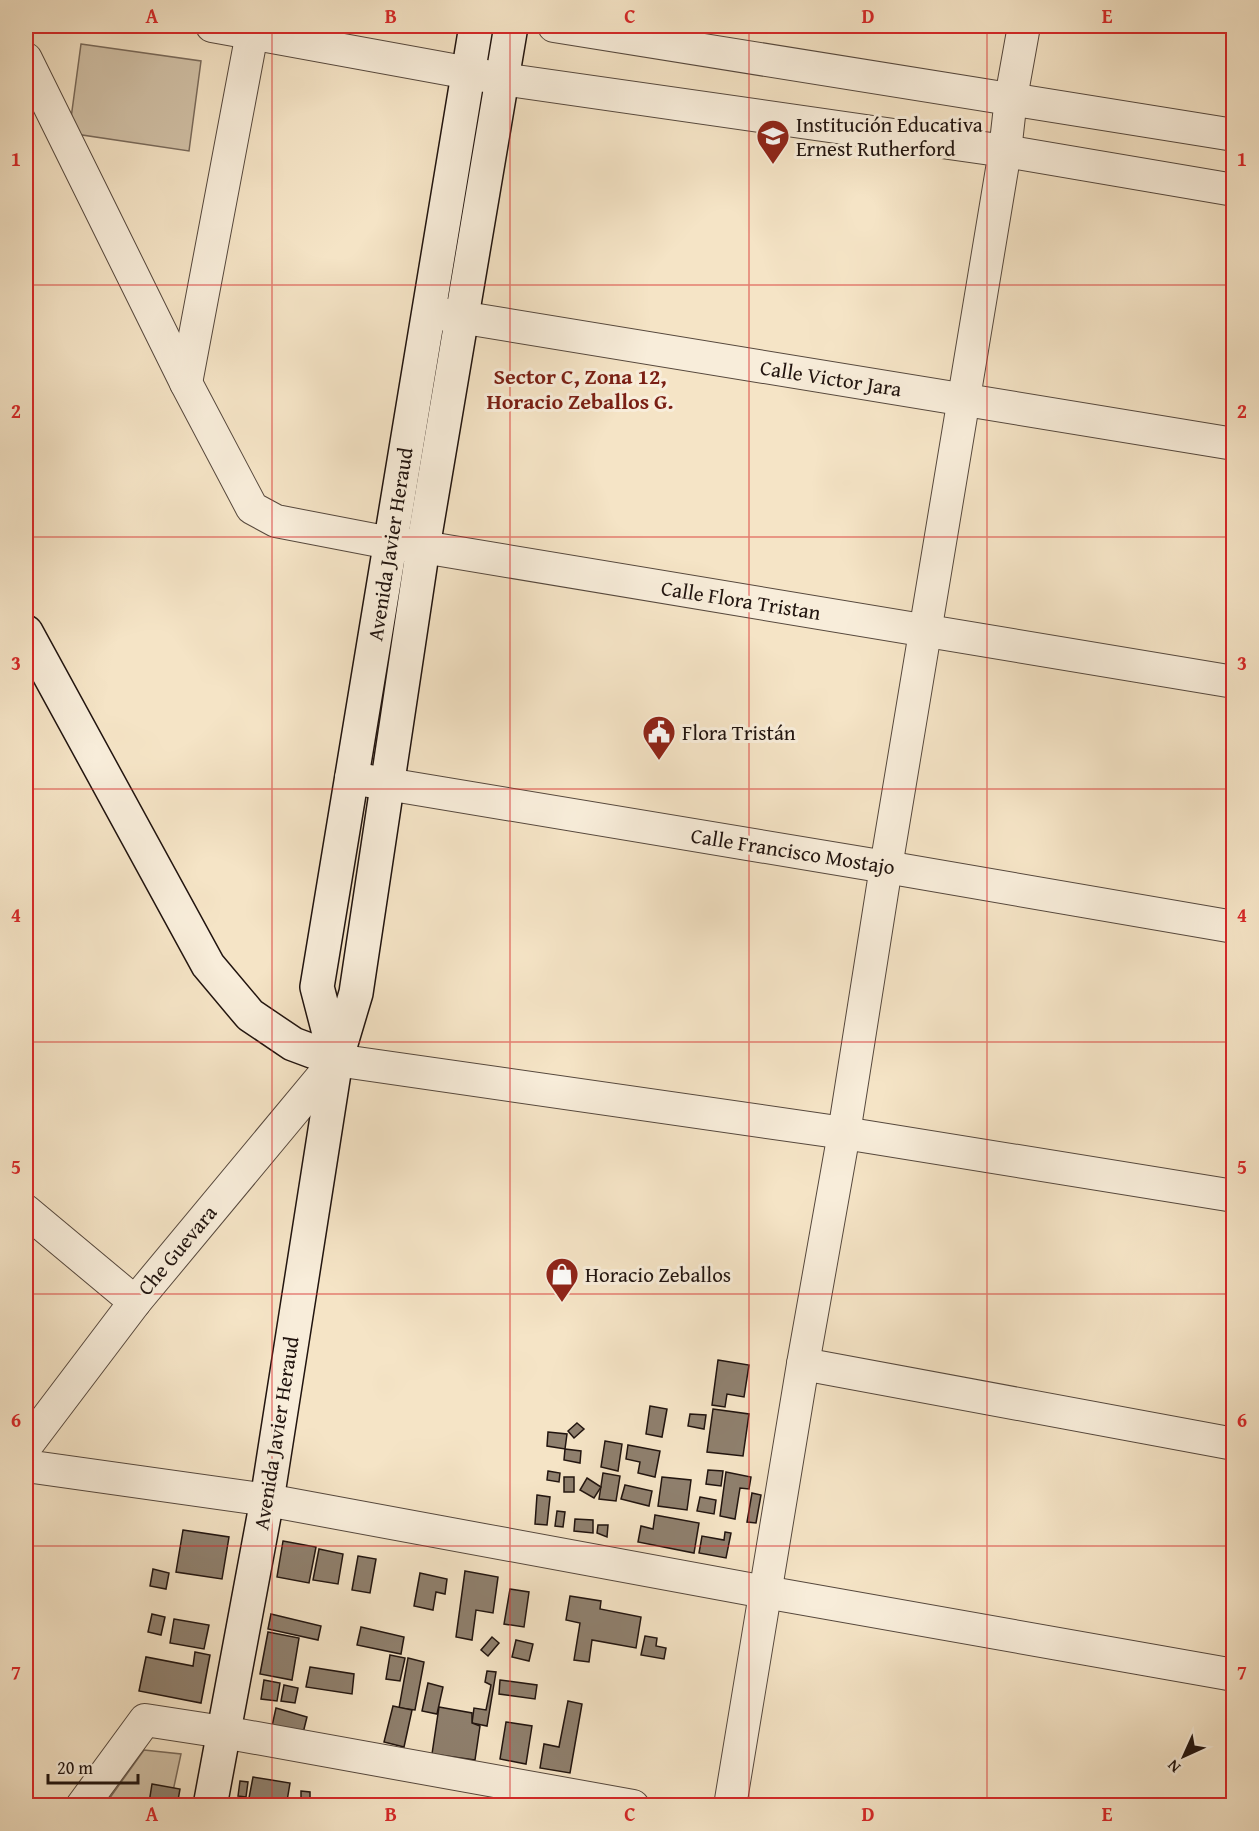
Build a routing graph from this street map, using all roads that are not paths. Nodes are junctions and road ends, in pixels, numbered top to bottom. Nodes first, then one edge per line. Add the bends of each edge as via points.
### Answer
1 (212, 26) edge
2 (476, 26) edge
3 (511, 26) edge
4 (554, 26) edge
5 (1024, 26) edge
6 (252, 33) junction
7 (26, 59) edge
8 (468, 73) junction
9 (502, 79) junction
10 (1011, 98) junction
11 (1233, 135) edge
12 (1005, 152) junction
13 (1233, 190) edge
14 (428, 312) junction
15 (462, 318) junction
16 (186, 383) junction
17 (964, 399) junction
18 (1233, 444) edge
19 (390, 543) junction
20 (423, 547) junction
21 (926, 630) junction
22 (26, 632) edge
23 (1233, 682) edge
24 (351, 778) junction
25 (387, 784) junction
26 (886, 867) junction
27 (1233, 927) edge
28 (336, 1060) junction
29 (844, 1133) junction
30 (1233, 1196) edge
31 (26, 1211) edge
32 (135, 1302) junction
33 (803, 1364) junction
34 (1233, 1444) edge
35 (26, 1446) edge
36 (26, 1466) edge
37 (267, 1500) junction
38 (765, 1592) junction
39 (1233, 1675) edge
40 (223, 1732) junction
41 (82, 1806) edge
42 (210, 1806) edge
43 (633, 1806) edge
44 (730, 1806) edge

1 - 6 street
2 - 8 street, Avenida Javier Heraud
3 - 9 street, Avenida Javier Heraud
4 - 10 street
5 - 10 street
6 - 8 street
6 - 16 street
7 - 16 street
8 - 9 street
8 - 14 street, Avenida Javier Heraud
9 - 12 street
9 - 15 street, Avenida Javier Heraud
10 - 11 street
10 - 12 street
12 - 13 street
12 - 17 street
14 - 15 street, Calle Victor Jara
14 - 19 street, Avenida Javier Heraud
15 - 17 street, Calle Victor Jara
15 - 20 street, Avenida Javier Heraud
16 - 19 street, Calle Flora Tristan via 252,508 276,521
17 - 18 street, Calle Victor Jara
17 - 21 street
19 - 20 street, Calle Flora Tristan
19 - 24 street, Avenida Javier Heraud
20 - 21 street, Calle Flora Tristan
20 - 25 street, Avenida Javier Heraud
21 - 23 street, Calle Flora Tristan
21 - 26 street
22 - 28 street via 208,964 250,1015 293,1044
24 - 25 street, Calle Francisco Mostajo
24 - 28 street, Avenida Javier Heraud via 316,987
25 - 26 street, Calle Francisco Mostajo
25 - 28 street, Avenida Javier Heraud via 356,993
26 - 27 street, Calle Francisco Mostajo
26 - 29 street
28 - 29 street
28 - 32 street, Che Guevara
28 - 37 street, Avenida Javier Heraud
29 - 30 street
29 - 33 street
31 - 32 street
32 - 35 street, Che Guevara
33 - 34 street
33 - 38 street
36 - 37 street
37 - 38 street
37 - 40 street, Avenida Javier Heraud
38 - 39 street
38 - 44 street
40 - 41 street via 145,1720
40 - 42 street, Avenida Javier Heraud
40 - 43 street

